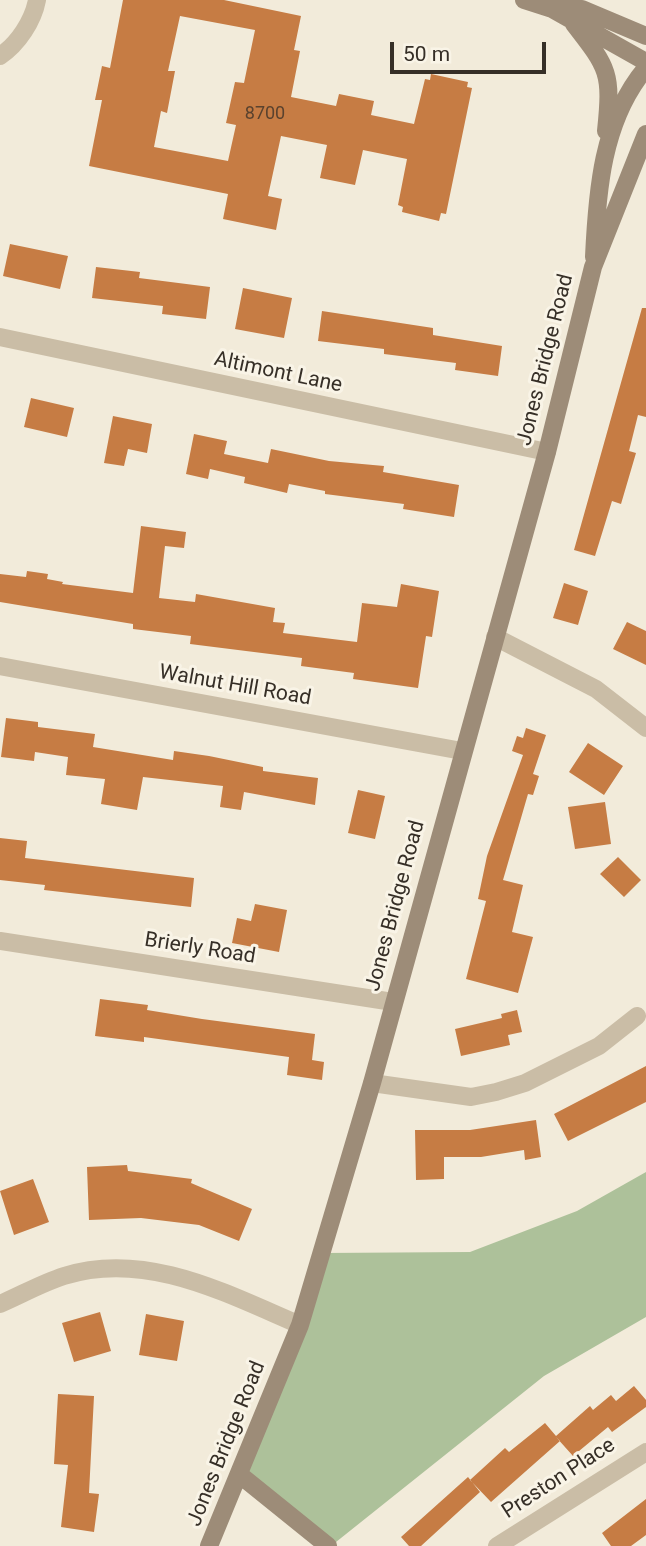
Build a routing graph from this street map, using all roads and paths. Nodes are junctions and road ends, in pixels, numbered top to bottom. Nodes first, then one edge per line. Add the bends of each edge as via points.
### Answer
1 (37, 0) edge
2 (524, 0) edge
3 (553, 5) edge
4 (578, 16) junction
5 (646, 19) edge
6 (646, 36) edge
7 (0, 56) edge
8 (646, 62) edge
9 (646, 68) edge
10 (646, 134) edge
11 (603, 160) junction
12 (593, 267) junction
13 (0, 337) edge
14 (547, 452) junction
15 (495, 637) junction
16 (0, 666) edge
17 (646, 728) edge
18 (462, 751) junction
19 (0, 941) edge
20 (393, 1002) junction
21 (637, 1016) dead end
22 (372, 1083) junction
23 (0, 1304) edge
24 (300, 1325) junction
25 (646, 1452) edge
26 (240, 1475) junction
27 (209, 1546) edge
28 (328, 1546) edge
29 (497, 1546) edge

1 - 7 street via 34,16
2 - 3 main road
3 - 4 main road
4 - 5 main road
4 - 6 main road
4 - 8 main road
4 - 11 main road via 610,83
9 - 11 main road, Jones Bridge Road via 628,90
10 - 12 main road, Jones Bridge Road
11 - 12 main road, Jones Bridge Road
12 - 14 main road, Jones Bridge Road
13 - 14 street, Altimont Lane
14 - 15 main road, Jones Bridge Road
15 - 17 street via 596,689
15 - 18 main road, Jones Bridge Road
16 - 18 street, Walnut Hill Road
18 - 20 main road, Jones Bridge Road
19 - 20 street, Brierly Road
20 - 22 main road, Jones Bridge Road
21 - 22 street via 599,1046 525,1083 496,1092 471,1097
22 - 24 main road, Jones Bridge Road
23 - 24 street via 65,1276 117,1267 192,1279
24 - 26 main road, Jones Bridge Road
25 - 29 street, Preston Place
26 - 27 main road, Jones Bridge Road
26 - 28 main road

